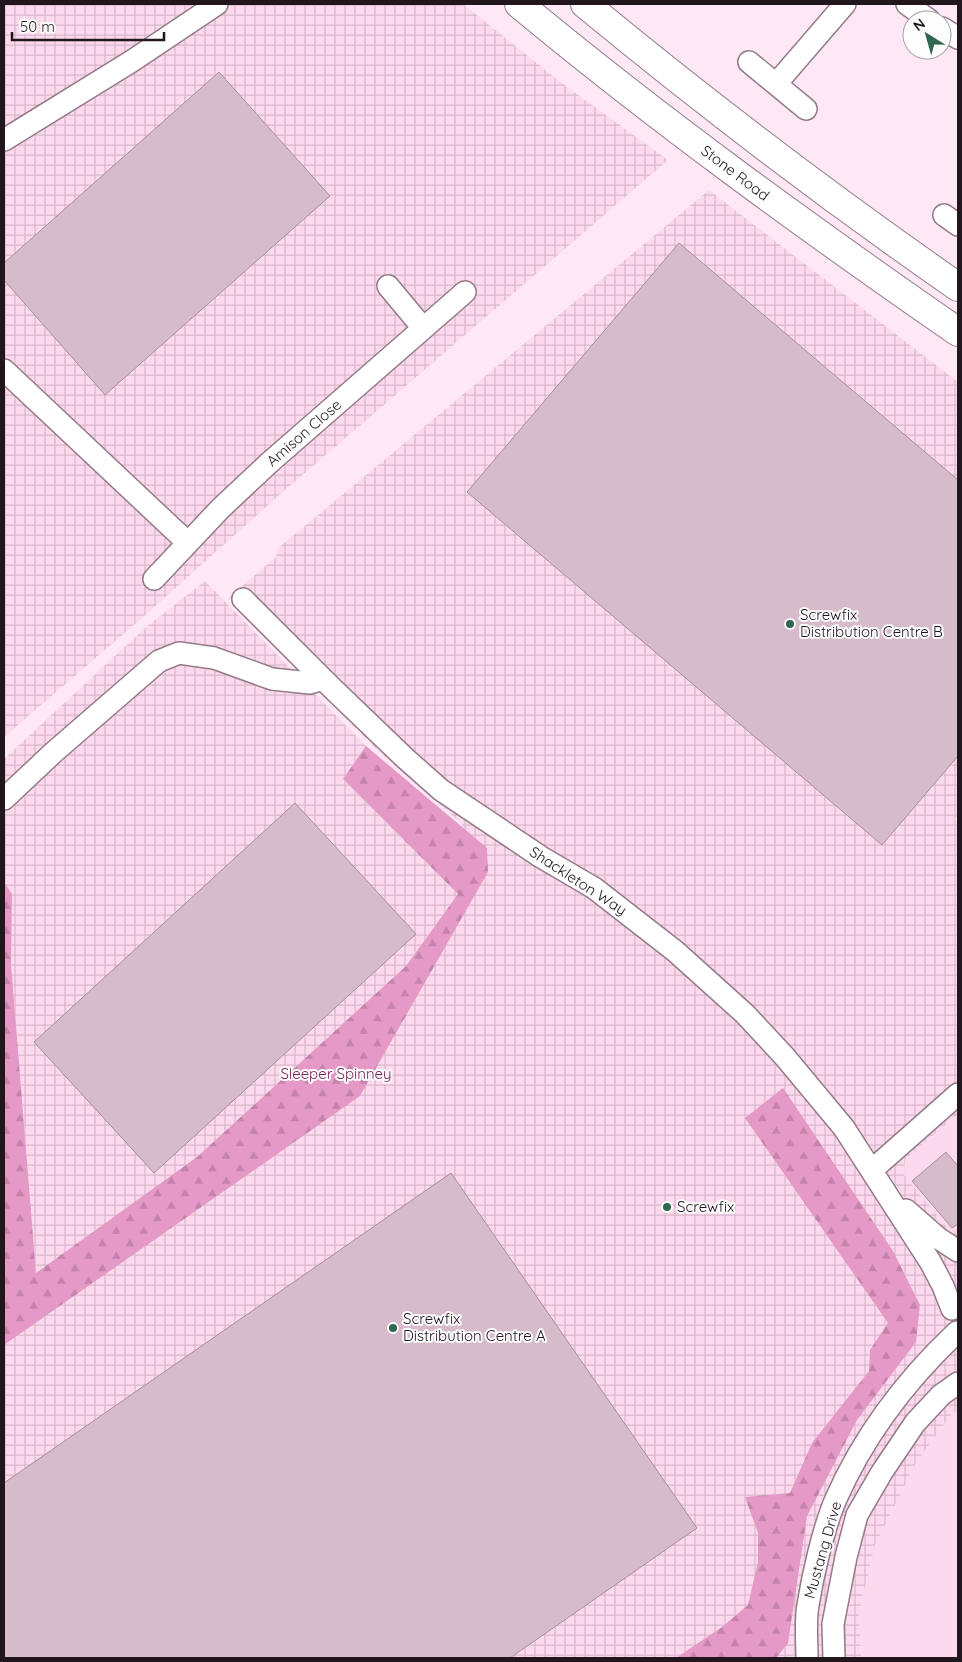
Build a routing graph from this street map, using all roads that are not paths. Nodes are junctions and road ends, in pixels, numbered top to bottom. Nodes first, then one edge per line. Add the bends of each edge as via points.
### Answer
1 (217, 4) edge
2 (519, 4) edge
3 (585, 4) edge
4 (845, 4) edge
5 (749, 62) dead end
6 (776, 84) junction
7 (806, 109) dead end
8 (4, 140) edge
9 (388, 286) dead end
10 (958, 287) edge
11 (465, 292) dead end
12 (423, 328) junction
13 (958, 332) edge
14 (4, 370) edge
15 (188, 543) junction
16 (154, 579) dead end
17 (243, 600) dead end
18 (323, 679) junction
19 (4, 799) edge
20 (958, 1094) edge
21 (872, 1170) junction
22 (886, 1191) junction
23 (958, 1251) edge
24 (958, 1288) edge
25 (952, 1309) junction
26 (958, 1333) edge
27 (958, 1383) edge
28 (807, 1658) edge
29 (834, 1658) edge

1 - 8 street
2 - 13 highway, Stone Road via 654,113 820,236
3 - 10 highway via 681,83
4 - 6 street
5 - 6 street
6 - 7 street
9 - 12 street
11 - 12 street, Amison Close
12 - 15 street, Amison Close via 262,470
14 - 15 street
15 - 16 street, Amison Close
17 - 18 street, Shackleton Way
18 - 19 street via 310,683 272,679 214,658 179,653 159,661
18 - 21 street, Shackleton Way via 441,790 540,857 594,888 703,976 785,1056 844,1128
20 - 21 street
21 - 22 street, Shackleton Way
22 - 23 street, Shackleton Way via 938,1238
22 - 25 street, Shackleton Way via 944,1286
24 - 25 street
25 - 26 street, Shackleton Way
26 - 28 street, Mustang Drive via 938,1349 883,1415 859,1453 835,1503 808,1607
27 - 29 street, Mustang Drive via 941,1394 915,1423 857,1515 833,1624

